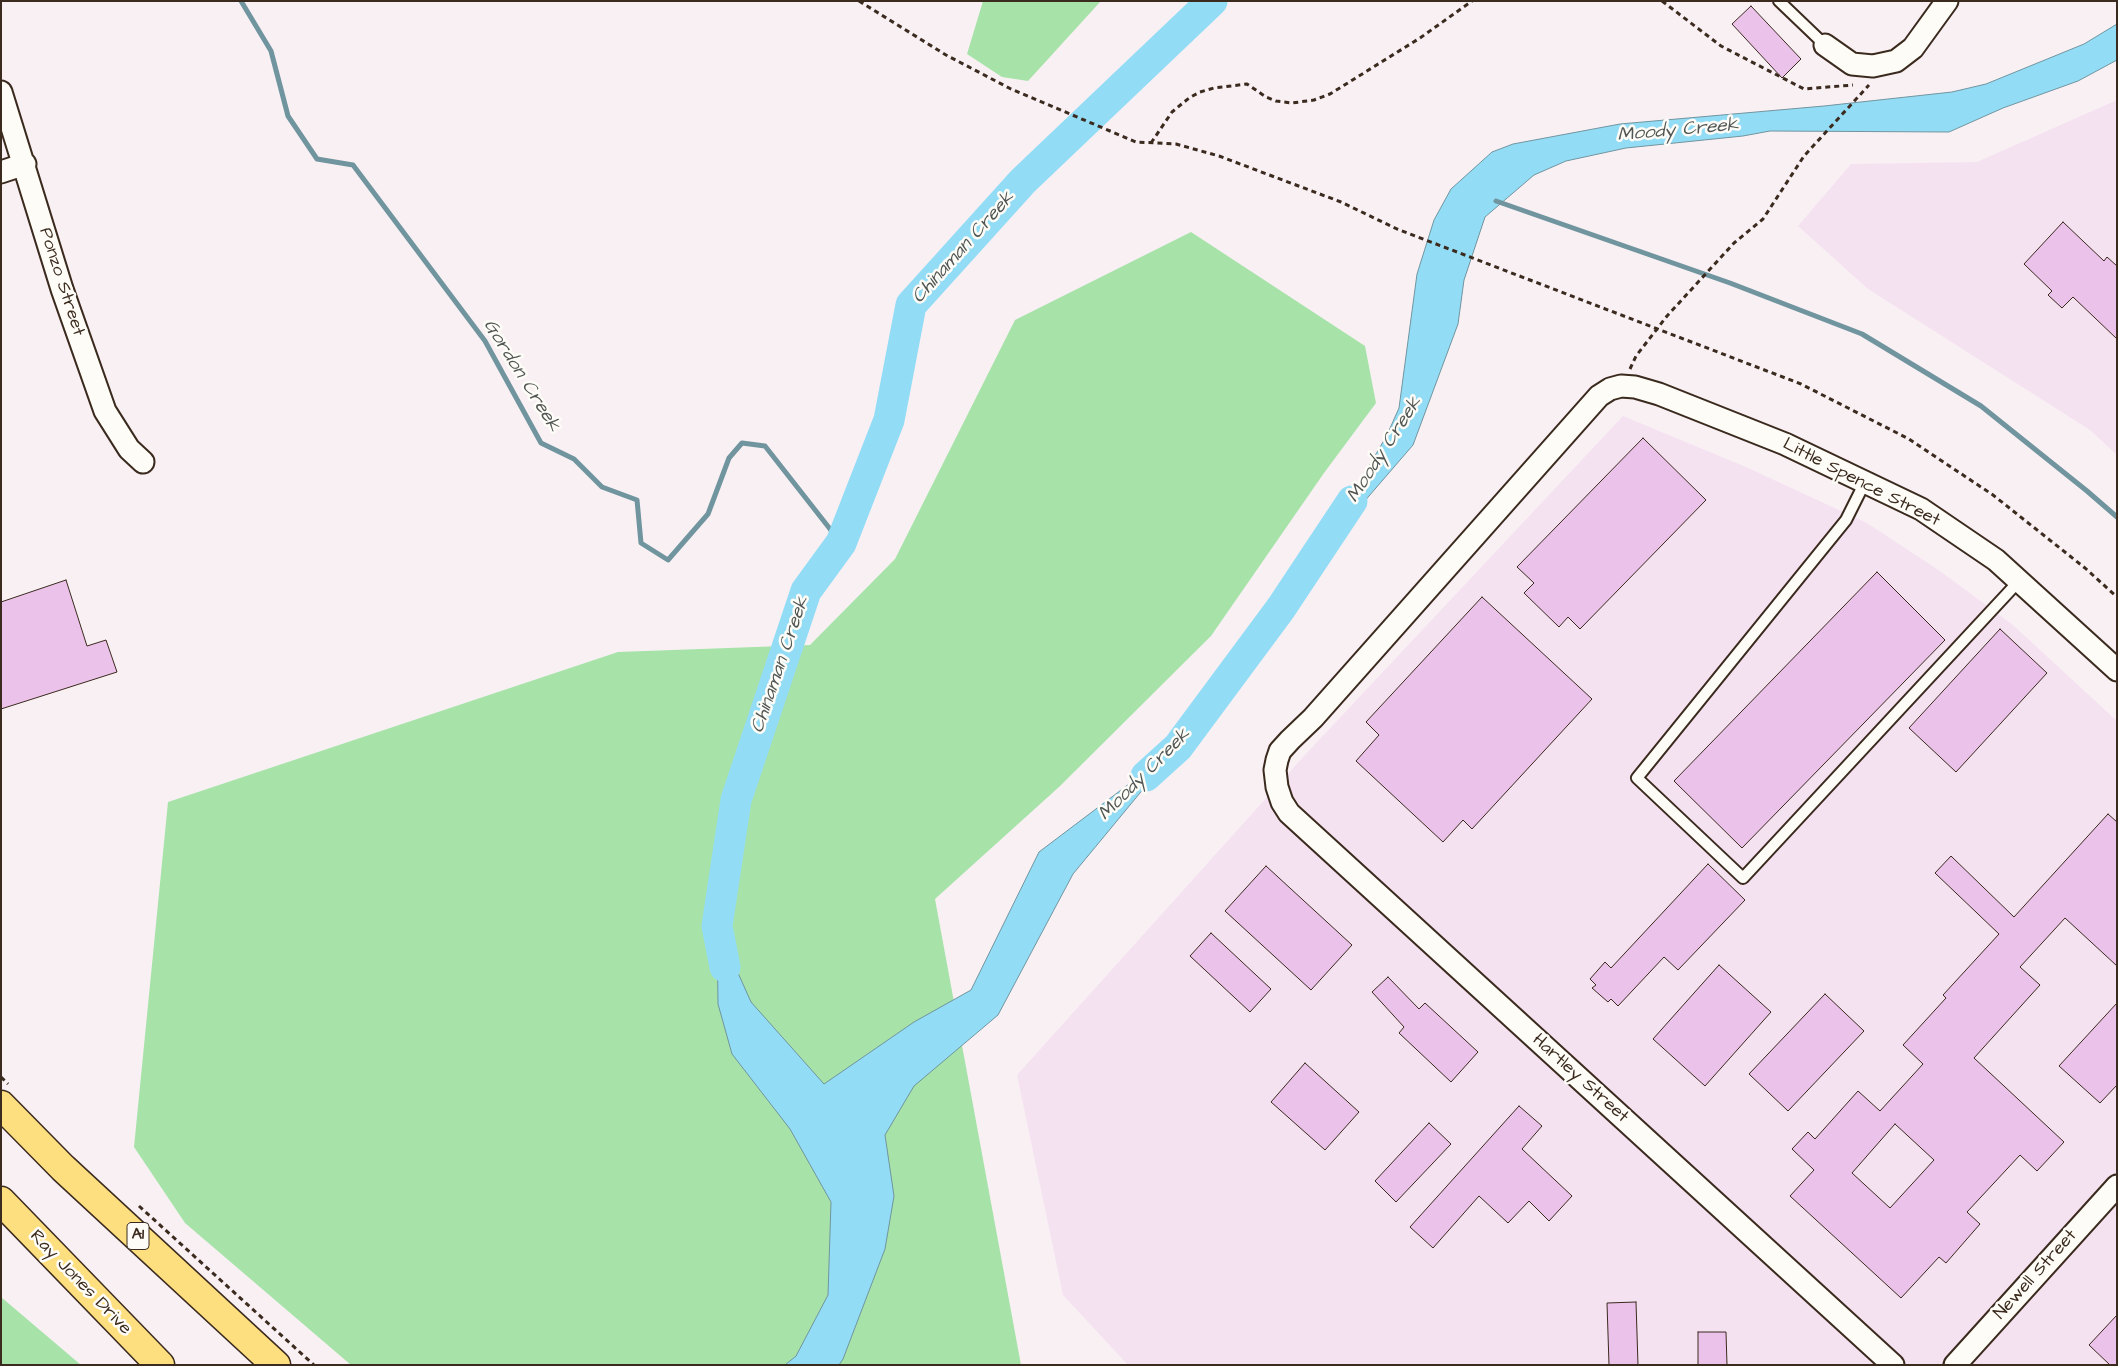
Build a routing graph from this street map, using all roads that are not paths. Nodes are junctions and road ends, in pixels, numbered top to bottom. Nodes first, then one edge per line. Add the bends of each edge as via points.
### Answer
1 (1780, 1) edge
2 (1947, 1) edge
3 (1825, 45) joint
4 (1, 92) edge
5 (24, 164) junction
6 (1, 172) edge
7 (142, 462) dead end
8 (1865, 482) junction
9 (2019, 581) junction
10 (2117, 670) edge
11 (1276, 786) joint
12 (7, 1097) edge
13 (2117, 1186) edge
14 (1, 1201) edge
15 (160, 1365) edge
16 (276, 1365) edge
17 (1893, 1365) edge
18 (1955, 1365) edge

1 - 3 lane
2 - 3 street via 1913,48 1896,61 1873,66 1852,64
4 - 5 street, Ponzo Street
5 - 6 street
5 - 7 street, Ponzo Street via 62,289 105,411 129,449
8 - 9 street, Little Spence Street via 1921,510 1996,560
8 - 9 lane via 1846,520 1638,778 1743,878
8 - 11 street, Little Spence Street via 1776,440 1659,394 1625,387 1610,389 1599,396 1313,718 1285,745 1277,760
9 - 10 street, Little Spence Street
11 - 17 street, Hartley Street via 1289,813
12 - 16 highway, A1 via 63,1168
13 - 18 street, Newell Street
14 - 15 highway, Ray Jones Drive

